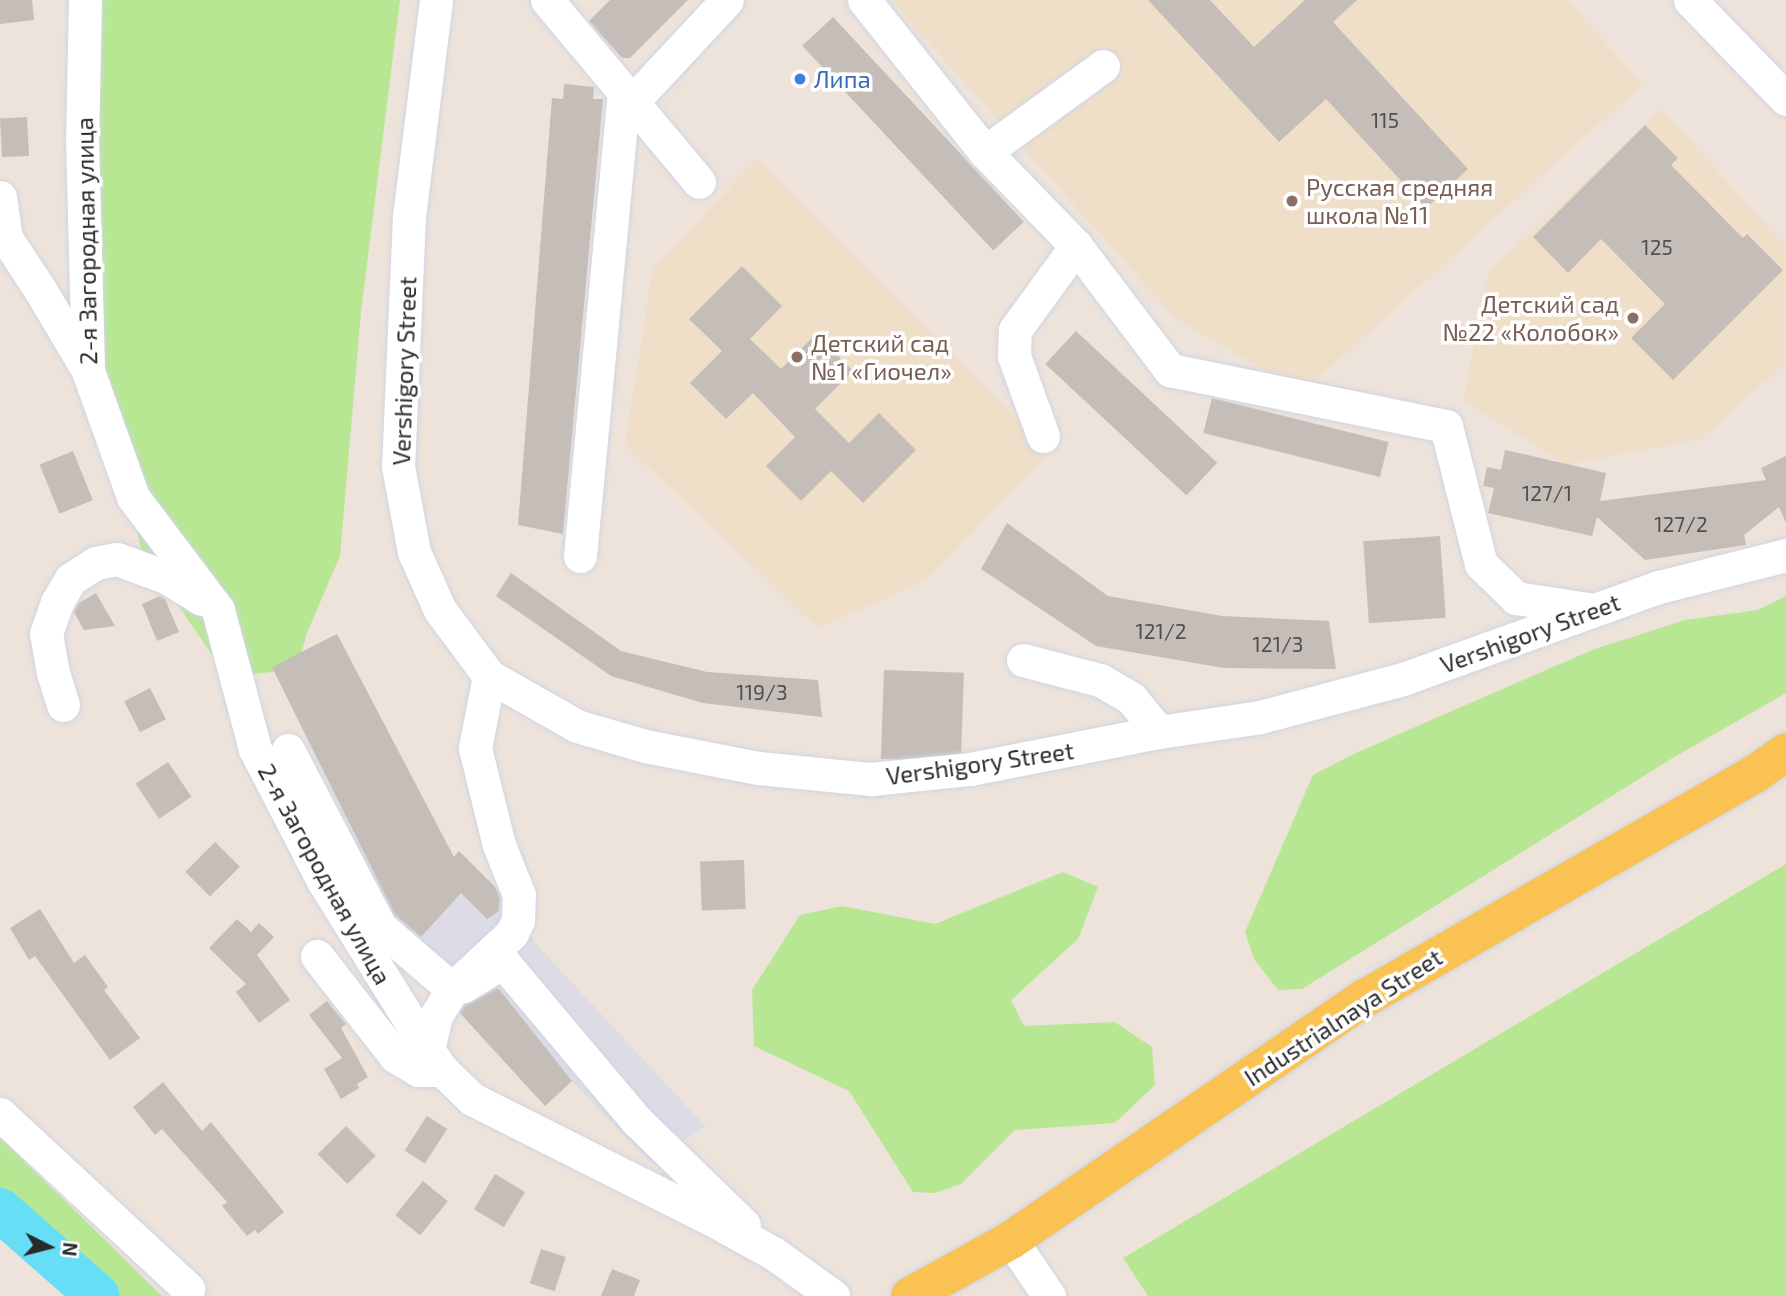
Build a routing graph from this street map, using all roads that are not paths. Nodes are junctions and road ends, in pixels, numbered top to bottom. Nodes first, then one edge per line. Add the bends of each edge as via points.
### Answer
1 (85, 0) edge
2 (436, 0) edge
3 (547, 0) edge
4 (727, 0) edge
5 (864, 0) edge
6 (1690, 0) edge
7 (1103, 66) dead end
8 (628, 97) junction
9 (1786, 99) edge
10 (985, 152) junction
11 (699, 182) dead end
12 (0, 197) edge
13 (1076, 246) junction
14 (88, 371) junction
15 (1043, 436) dead end
16 (1786, 555) edge
17 (580, 556) dead end
18 (218, 610) junction
19 (1595, 610) junction
20 (1023, 660) dead end
21 (489, 676) junction
22 (63, 705) dead end
23 (1159, 732) junction
24 (288, 750) dead end
25 (1786, 752) edge
26 (317, 956) dead end
27 (452, 989) junction
28 (435, 1060) junction
29 (0, 1114) edge
30 (1011, 1240) junction
31 (773, 1253) junction
32 (188, 1289) dead end
33 (834, 1296) edge
34 (910, 1296) edge
35 (1049, 1296) edge

1 - 14 street, 2-я Загородная улица via 82,138
2 - 21 street, Vershigory Street via 409,216 398,466 414,552 440,610
3 - 8 street
4 - 8 street
5 - 10 street
6 - 9 street
7 - 10 street
8 - 11 street
8 - 17 street
10 - 13 street
12 - 14 street via 5,237
13 - 15 street via 1015,330 1014,356
13 - 19 street via 1170,370 1446,426 1481,564 1516,598
14 - 18 street, 2-я Загородная улица via 133,497
16 - 19 street, Vershigory Street via 1659,587
18 - 22 street via 169,578 117,559 96,563 71,579 46,634
18 - 28 street, 2-я Загородная улица via 255,749 322,879
19 - 23 street, Vershigory Street via 1403,679 1260,717
20 - 23 street via 1100,680 1131,698
21 - 23 street, Vershigory Street via 577,726 645,746 758,768 871,779 970,769
21 - 27 street via 475,748 520,906 512,933
24 - 27 street via 380,927
25 - 30 main road, Industrialnaya Street via 1365,998
26 - 28 street via 394,1056 418,1070
27 - 28 street via 436,1016
27 - 31 street via 503,962 637,1121
28 - 31 street, 2-я Загородная улица via 472,1099
29 - 32 street
30 - 34 main road, Industrialnaya Street
30 - 35 street
31 - 33 street, 2-я Загородная улица

